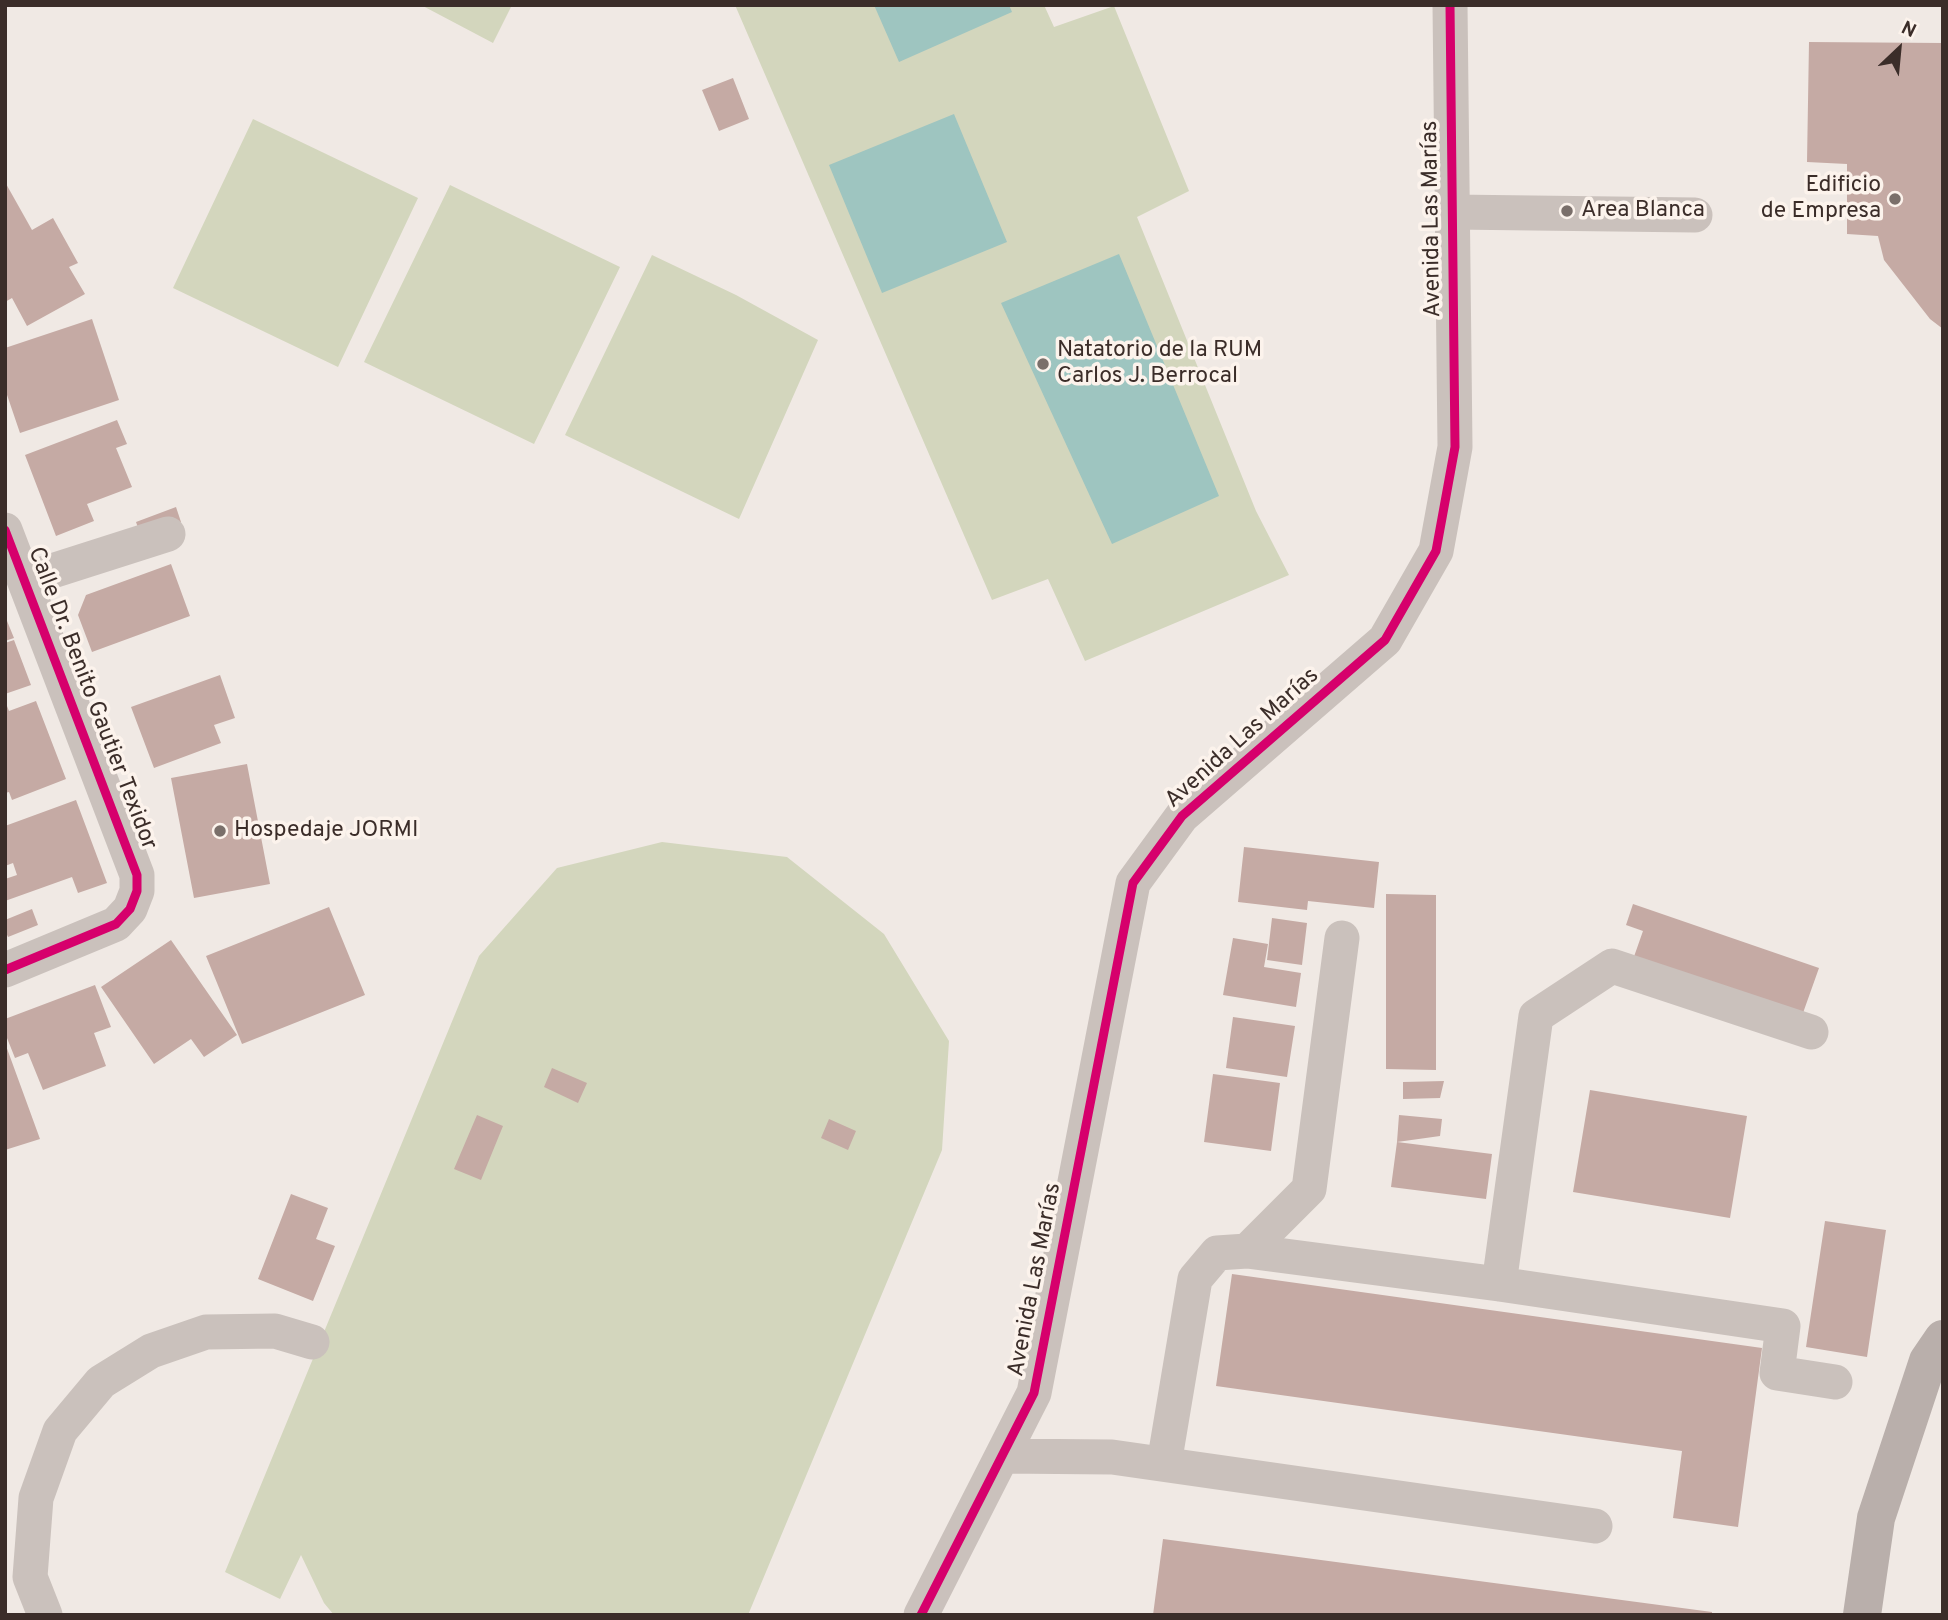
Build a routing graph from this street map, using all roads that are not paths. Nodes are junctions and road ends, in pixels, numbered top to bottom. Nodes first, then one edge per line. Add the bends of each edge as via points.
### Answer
1 (1450, 5) edge
2 (1452, 212) junction
3 (1695, 215) dead end
4 (5, 530) edge
5 (168, 534) dead end
6 (24, 580) junction
7 (1342, 938) dead end
8 (5, 970) edge
9 (1811, 1032) dead end
10 (1247, 1251) junction
11 (1499, 1284) junction
12 (1943, 1339) edge
13 (312, 1342) dead end
14 (1835, 1382) dead end
15 (1002, 1456) junction
16 (1164, 1464) junction
17 (1595, 1526) dead end
18 (45, 1615) edge
19 (921, 1615) edge
20 (1861, 1615) edge

1 - 2 street, Avenida Las Marías
2 - 3 street
2 - 15 street, Avenida Las Marías via 1455,447 1436,551 1385,640 1182,816 1133,883 1034,1393
4 - 6 street, Calle Dr. Benito Gautier Texidor
5 - 6 street
6 - 8 street, Calle Dr. Benito Gautier Texidor via 137,875 137,891 130,909 116,924
7 - 10 street via 1309,1189
9 - 11 street via 1612,966 1536,1016
10 - 11 street
10 - 16 street via 1217,1253 1195,1279
11 - 14 street via 1783,1326 1777,1373
12 - 20 main road via 1928,1360 1876,1518
13 - 18 street via 275,1331 206,1332 151,1351 101,1382 60,1431 36,1498 30,1577
15 - 16 street via 1112,1457
15 - 19 street, Avenida Las Marías
16 - 17 street

